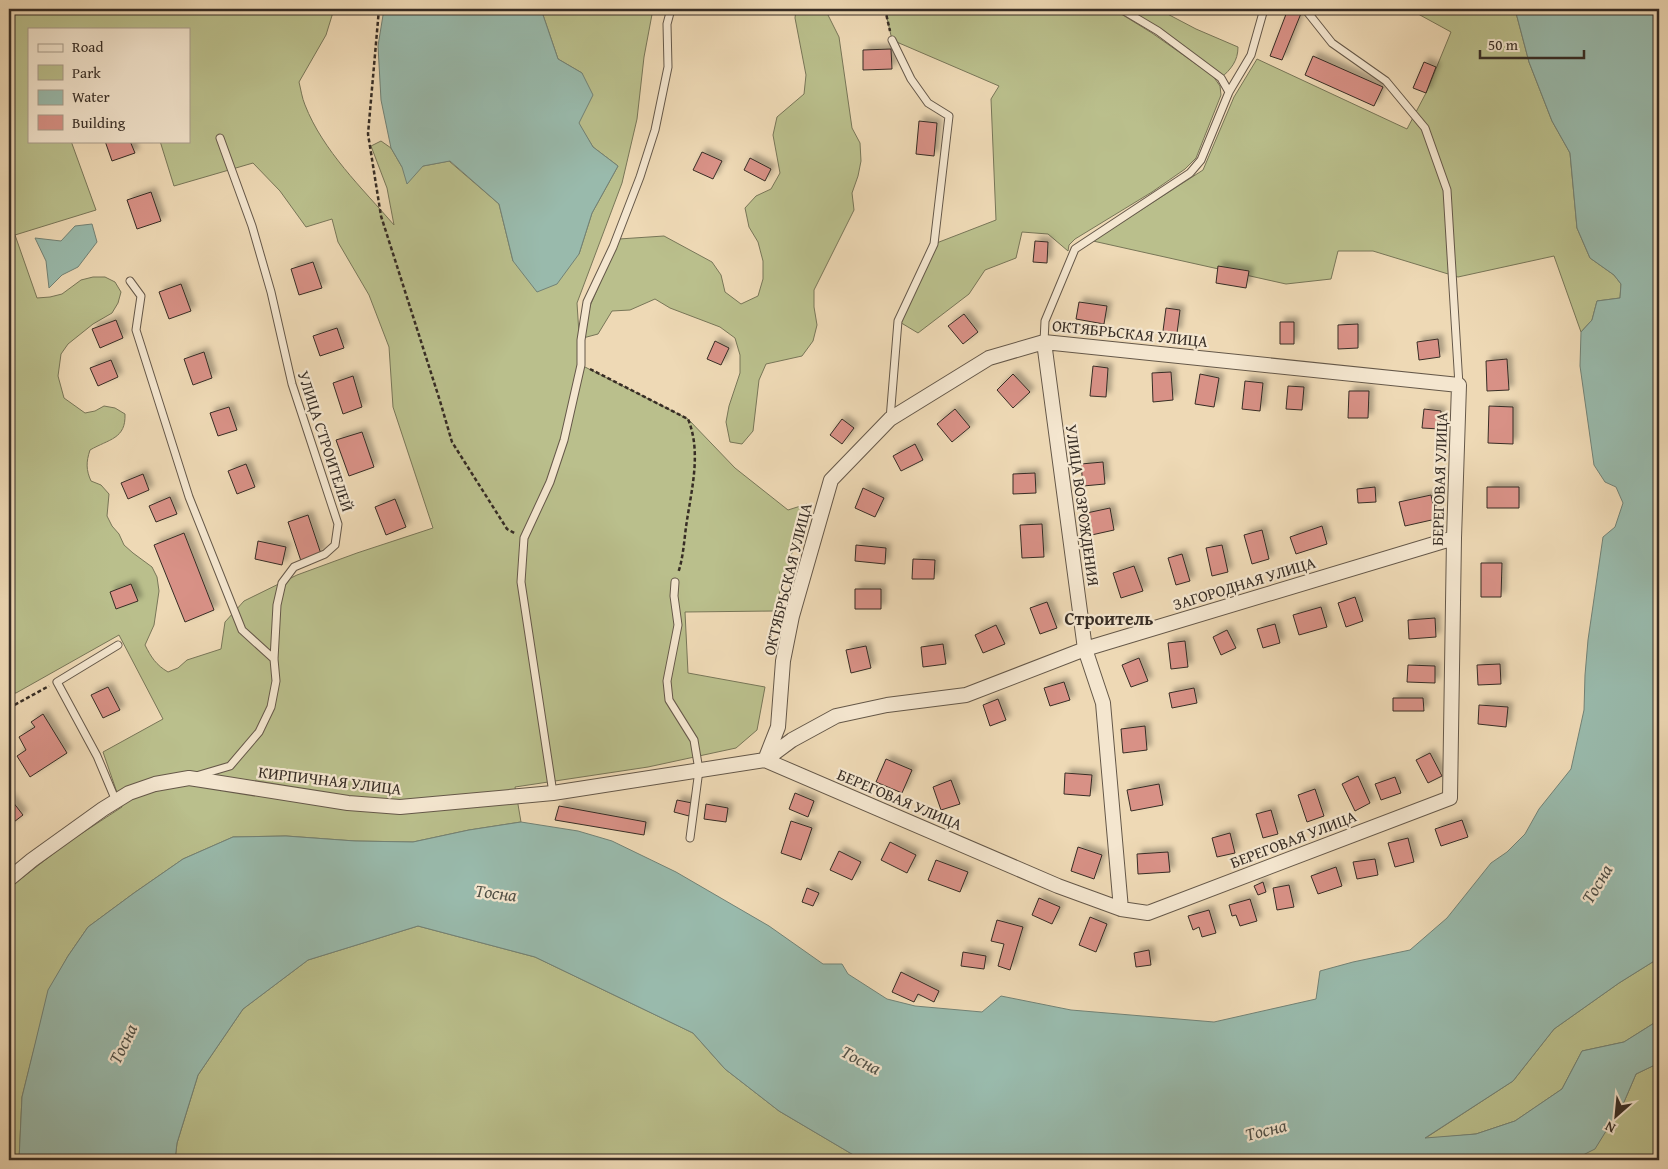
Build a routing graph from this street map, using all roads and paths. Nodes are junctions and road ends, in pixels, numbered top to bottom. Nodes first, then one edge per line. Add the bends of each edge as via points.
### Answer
1 (379, 9) edge
2 (671, 9) edge
3 (884, 9) edge
4 (1121, 9) edge
5 (1305, 9) edge
6 (1262, 10) edge
7 (892, 40) joint
8 (1229, 92) junction
9 (220, 138) dead end
10 (130, 281) dead end
11 (1044, 342) junction
12 (582, 365) junction
13 (1460, 385) junction
14 (890, 419) junction
15 (524, 538) junction
16 (1454, 538) junction
17 (675, 582) joint
18 (118, 645) dead end
19 (1085, 650) junction
20 (274, 658) junction
21 (57, 682) junction
22 (9, 708) edge
23 (765, 760) junction
24 (699, 770) junction
25 (189, 778) junction
26 (553, 793) junction
27 (116, 800) junction
28 (690, 838) dead end
29 (9, 880) edge
30 (1121, 909) junction

1 - 15 path via 368,134 381,216 452,442 506,529
2 - 12 lane via 667,24 668,67 655,130 613,247 587,302 581,340
3 - 7 path
4 - 8 lane via 1158,31 1221,78
5 - 13 lane via 1332,43 1386,81 1425,128 1447,190
6 - 8 lane via 1251,55
7 - 14 lane via 911,79 928,103 949,116 934,244 898,321
8 - 11 lane via 1201,160 1190,173 1075,248 1045,321
9 - 20 lane, УЛИЦА СТРОИТЕЛЕЙ via 252,226 292,384 338,524 335,545 325,554 294,567 282,583 277,605
10 - 20 lane via 141,296 136,330 190,496 242,630
11 - 13 street, ОКТЯБРЬСКАЯ УЛИЦА
11 - 14 street, ОКТЯБРЬСКАЯ УЛИЦА via 989,358
11 - 19 street, УЛИЦА ВОЗРОЖДЕНИЯ
12 - 15 lane via 550,482
12 - 17 path via 688,419 695,452 694,473
13 - 16 street, БЕРЕГОВАЯ УЛИЦА
14 - 23 street, ОКТЯБРЬСКАЯ УЛИЦА via 831,480 792,616 783,661 778,727
15 - 26 lane via 521,582
16 - 19 street, ЗАГОРОДНАЯ УЛИЦА
16 - 30 street, БЕРЕГОВАЯ УЛИЦА via 1450,798 1148,913
17 - 24 lane via 678,625 667,681 670,700 694,740
18 - 21 lane
19 - 23 street, ЗАГОРОДНАЯ УЛИЦА via 966,695 886,705 836,716 792,740
19 - 30 street, УЛИЦА ВОЗРОЖДЕНИЯ via 1103,703
20 - 25 lane, УЛИЦА СТРОИТЕЛЕЙ via 276,681 271,707 259,732 230,766
21 - 22 path
21 - 27 lane via 97,756
23 - 24 street, КИРПИЧНАЯ УЛИЦА
23 - 30 street, БЕРЕГОВАЯ УЛИЦА via 1058,886
24 - 26 street, КИРПИЧНАЯ УЛИЦА
24 - 28 lane
25 - 26 street, КИРПИЧНАЯ УЛИЦА via 348,803 400,807
25 - 27 street, КИРПИЧНАЯ УЛИЦА via 155,784
27 - 29 street, КИРПИЧНАЯ УЛИЦА

